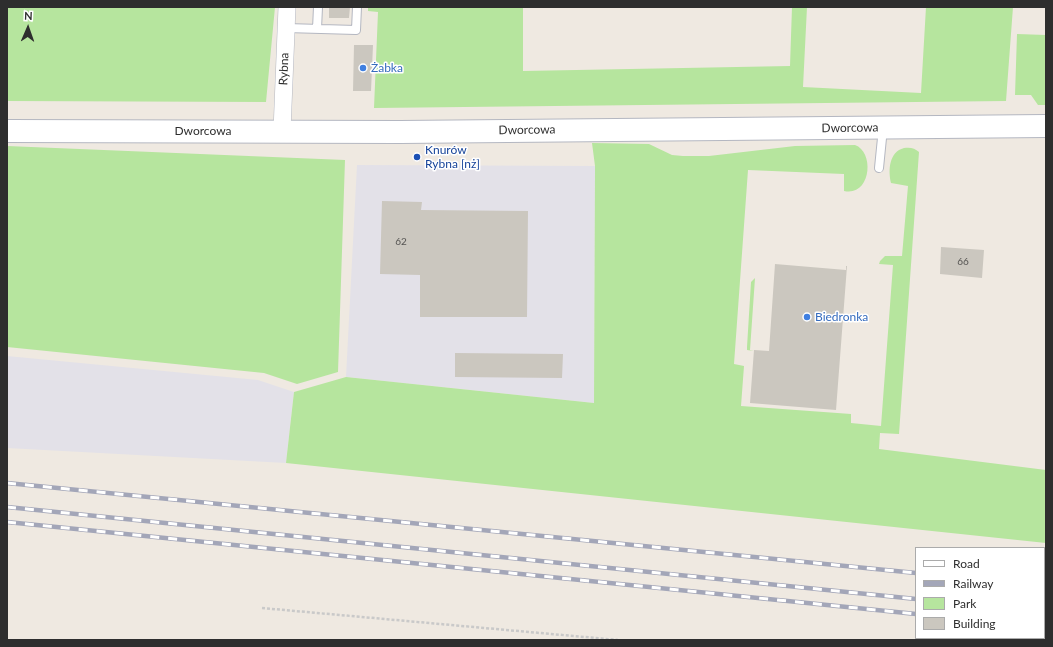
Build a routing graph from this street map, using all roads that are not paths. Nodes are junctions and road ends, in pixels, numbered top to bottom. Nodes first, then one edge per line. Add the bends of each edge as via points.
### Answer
1 (287, 7) edge
2 (318, 7) edge
3 (357, 7) edge
4 (286, 28) junction
5 (317, 29) junction
6 (1046, 126) edge
7 (883, 127) junction
8 (7, 130) edge
9 (282, 131) junction
10 (879, 168) dead end

1 - 4 street, Rybna
2 - 5 lane
3 - 5 lane via 356,30
4 - 5 lane
4 - 9 street, Rybna
6 - 7 main road, Dworcowa
7 - 9 main road, Dworcowa
7 - 10 lane
8 - 9 main road, Dworcowa

